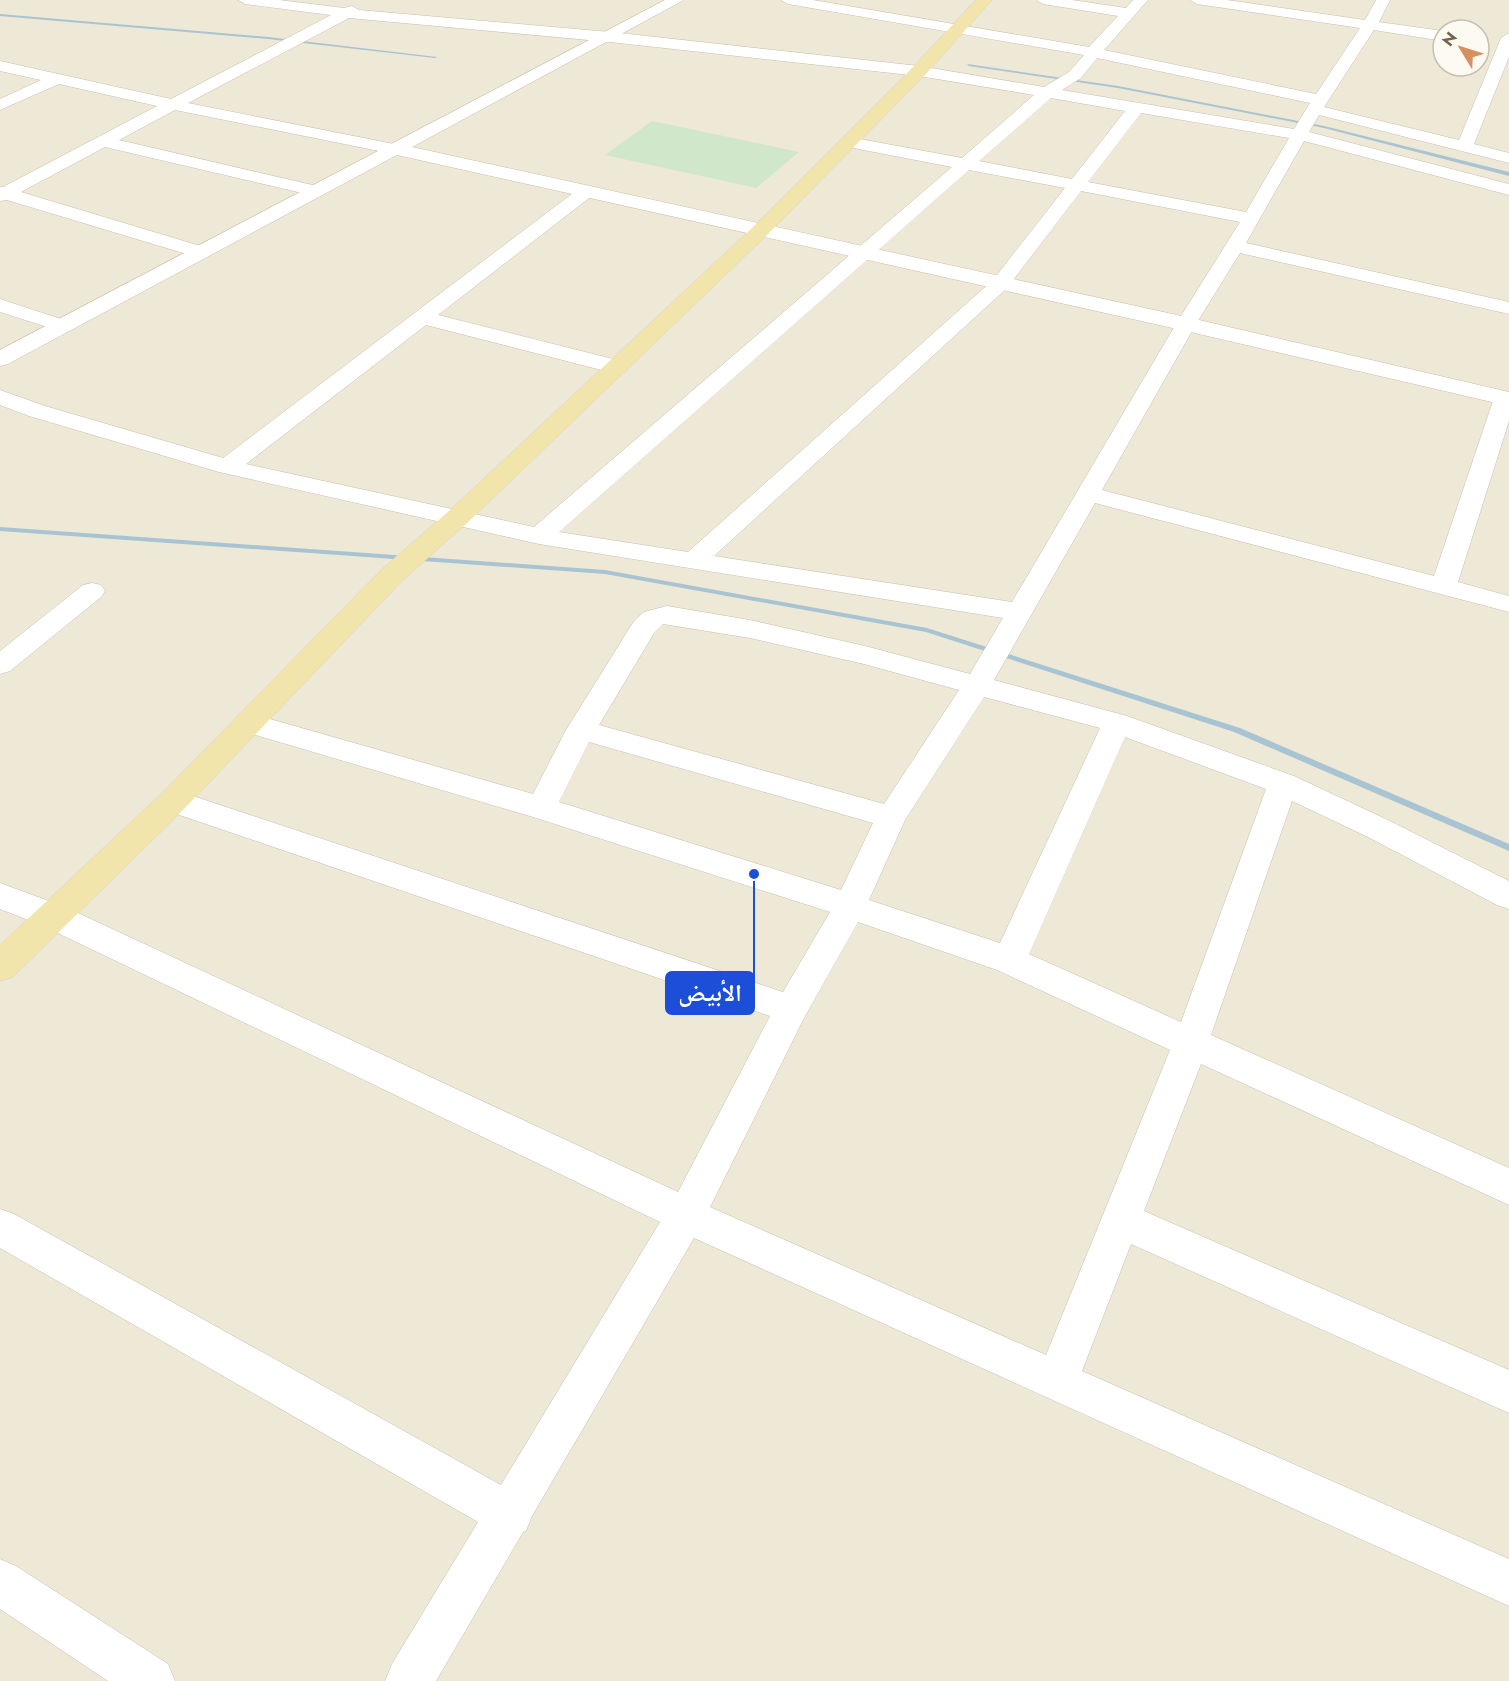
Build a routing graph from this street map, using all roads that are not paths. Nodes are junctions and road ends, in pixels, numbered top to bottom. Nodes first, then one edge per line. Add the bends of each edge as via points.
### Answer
1 (244, 0) edge
2 (372, 0) edge
3 (676, 0) edge
4 (788, 0) edge
5 (984, 0) edge
6 (1043, 0) edge
7 (1141, 0) edge
8 (1197, 0) edge
9 (1383, 0) edge
10 (1066, 2) edge
11 (347, 13) junction
12 (1129, 13) junction
13 (1370, 25) junction
14 (957, 29) junction
15 (1431, 34) edge
16 (610, 37) junction
17 (1491, 44) edge
18 (1506, 47) edge
19 (1093, 52) junction
20 (0, 66) edge
21 (919, 71) junction
22 (59, 78) junction
23 (1062, 84) junction
24 (0, 105) edge
25 (174, 105) junction
26 (1137, 107) junction
27 (1315, 108) junction
28 (1299, 135) junction
29 (104, 142) junction
30 (849, 142) junction
31 (1464, 148) junction
32 (394, 149) junction
33 (1509, 158) edge
34 (965, 166) junction
35 (1076, 187) junction
36 (1509, 190) edge
37 (315, 191) junction
38 (587, 191) junction
39 (2, 194) edge
40 (1250, 218) junction
41 (759, 232) junction
42 (1235, 246) junction
43 (200, 252) junction
44 (865, 254) junction
45 (1000, 284) junction
46 (0, 305) edge
47 (1509, 308) edge
48 (424, 318) junction
49 (1186, 324) junction
50 (63, 326) junction
51 (0, 359) edge
52 (617, 367) junction
53 (0, 397) edge
54 (1507, 399) edge
55 (227, 467) junction
56 (1089, 494) junction
57 (458, 517) junction
58 (539, 536) junction
59 (692, 562) junction
60 (1443, 588) junction
61 (92, 591) dead end
62 (1509, 604) edge
63 (1015, 619) junction
64 (0, 665) edge
65 (979, 681) junction
66 (249, 723) junction
67 (1117, 723) junction
68 (581, 730) junction
69 (1283, 784) junction
70 (173, 801) junction
71 (541, 808) junction
72 (891, 817) junction
73 (0, 896) edge
74 (1509, 896) edge
75 (850, 906) junction
76 (53, 916) junction
77 (1010, 960) junction
78 (0, 967) edge
79 (791, 1009) junction
80 (1191, 1044) junction
81 (1509, 1187) edge
82 (686, 1215) junction
83 (1121, 1220) junction
84 (0, 1227) edge
85 (1057, 1381) junction
86 (1509, 1392) edge
87 (510, 1515) junction
88 (0, 1582) edge
89 (1509, 1583) edge
90 (151, 1681) edge
91 (409, 1681) edge

1 - 11 street
2 - 11 street
3 - 16 street
4 - 14 street
5 - 14 main road
6 - 10 street
7 - 12 street
8 - 13 street
9 - 13 street
10 - 12 street
11 - 16 street
11 - 25 street
12 - 19 street
13 - 15 street
13 - 27 street
14 - 19 street
14 - 21 main road
16 - 21 street
16 - 32 street
17 - 18 street
18 - 31 street
19 - 23 street via 1086,64
19 - 27 street
20 - 22 street
21 - 23 street
21 - 30 main road
22 - 24 street
22 - 25 street
23 - 26 street
23 - 34 street
25 - 29 street
25 - 32 street
26 - 28 street
26 - 35 street
27 - 28 street
27 - 31 street
28 - 36 street
28 - 40 street
29 - 37 street
29 - 39 street
30 - 34 street
30 - 41 main road
31 - 33 street
32 - 37 street
32 - 38 street
34 - 35 street
34 - 44 street
35 - 40 street
35 - 45 street
37 - 43 street
38 - 41 street
38 - 48 street
39 - 43 street
40 - 42 street
41 - 44 street
41 - 52 main road
42 - 47 street
42 - 49 street
43 - 50 street
44 - 45 street
44 - 58 street
45 - 49 street
45 - 59 street
46 - 50 street
48 - 52 street
48 - 55 street
49 - 54 street
49 - 56 street
50 - 51 street
52 - 57 main road
53 - 55 street
54 - 60 street
55 - 57 street
56 - 60 street
56 - 63 street
57 - 58 street
57 - 66 main road via 393,574
58 - 59 street
59 - 63 street
60 - 62 street
61 - 64 street
63 - 65 street
65 - 67 street
65 - 68 street via 667,615 654,618 644,627
65 - 72 street
66 - 70 main road
66 - 71 street
67 - 69 street
67 - 77 street
68 - 71 street
68 - 72 street
69 - 74 street
69 - 80 street
70 - 76 main road
70 - 79 street
71 - 75 street
72 - 75 street
73 - 76 street
75 - 77 street
75 - 79 street
76 - 78 main road
76 - 82 street
77 - 80 street
79 - 82 street
80 - 81 street
80 - 83 street
82 - 85 street
82 - 87 street
83 - 85 street
83 - 86 street
84 - 87 street
85 - 89 street
87 - 91 street
88 - 90 street

